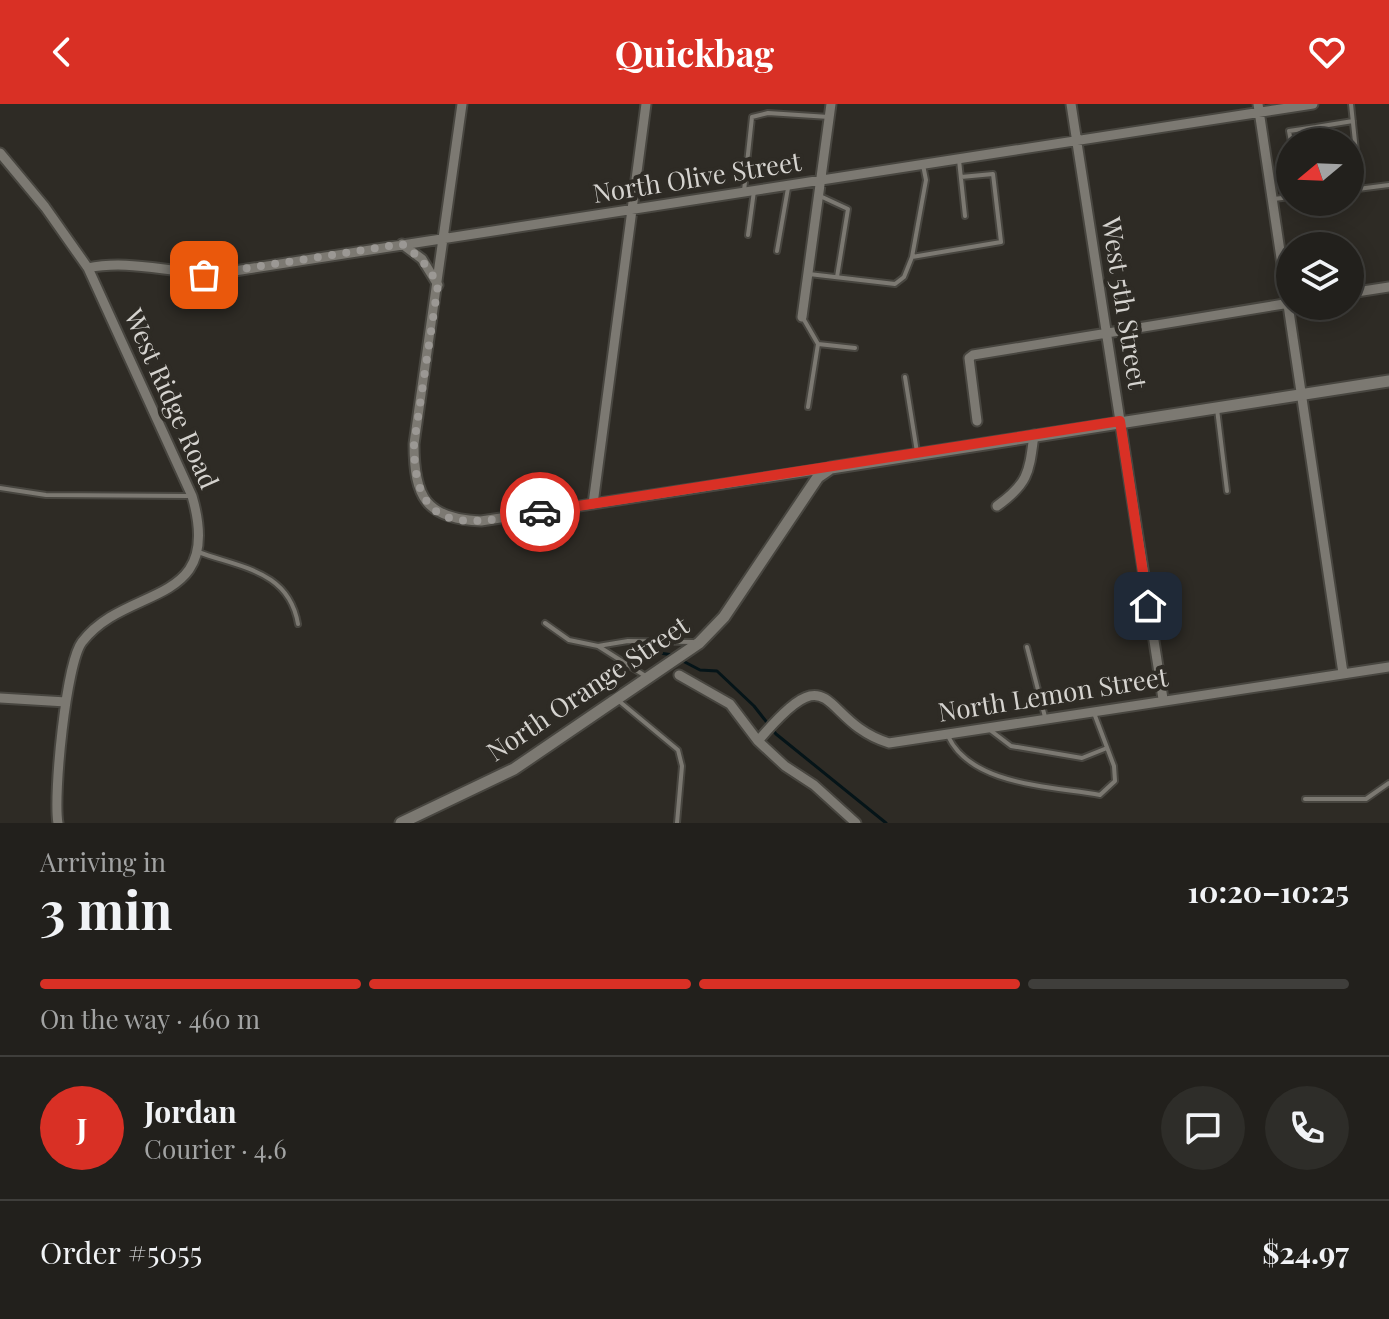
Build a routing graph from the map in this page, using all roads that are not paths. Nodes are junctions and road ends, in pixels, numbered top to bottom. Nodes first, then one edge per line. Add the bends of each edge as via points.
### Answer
1 (462, 104) edge
2 (646, 104) edge
3 (831, 104) edge
4 (1071, 104) edge
5 (1313, 104) edge
6 (1351, 104) edge
7 (1258, 108) edge
8 (830, 117) junction
9 (1353, 121) junction
10 (1316, 127) joint
11 (1309, 128) edge
12 (1354, 128) edge
13 (1077, 142) junction
14 (0, 153) edge
15 (959, 160) junction
16 (923, 165) junction
17 (961, 177) junction
18 (822, 180) junction
19 (1389, 185) edge
20 (788, 186) junction
21 (1364, 188) edge
22 (749, 192) junction
23 (820, 196) junction
24 (1272, 199) junction
25 (1276, 199) edge
26 (632, 212) junction
27 (965, 216) dead end
28 (1277, 232) edge
29 (748, 235) dead end
30 (444, 237) junction
31 (402, 244) junction
32 (777, 251) dead end
33 (912, 257) junction
34 (88, 268) junction
35 (809, 274) junction
36 (837, 277) junction
37 (438, 285) junction
38 (1389, 287) edge
39 (1364, 291) edge
40 (1276, 305) edge
41 (802, 317) joint
42 (1291, 320) edge
43 (1106, 334) junction
44 (818, 344) junction
45 (855, 348) dead end
46 (905, 377) dead end
47 (1389, 381) edge
48 (1301, 395) junction
49 (808, 407) dead end
50 (1217, 407) junction
51 (977, 421) dead end
52 (1120, 421) junction
53 (1034, 435) junction
54 (917, 454) junction
55 (831, 468) junction
56 (0, 488) edge
57 (1227, 491) dead end
58 (192, 496) junction
59 (593, 504) junction
60 (997, 506) dead end
61 (198, 552) junction
62 (545, 623) dead end
63 (298, 624) dead end
64 (699, 643) junction
65 (598, 646) junction
66 (1027, 647) dead end
67 (1389, 667) edge
68 (1343, 673) junction
69 (679, 675) dead end
70 (648, 679) junction
71 (0, 698) edge
72 (617, 699) junction
73 (1163, 699) junction
74 (66, 702) junction
75 (1093, 711) junction
76 (1046, 719) junction
77 (989, 729) junction
78 (948, 736) junction
79 (758, 741) junction
80 (1107, 748) junction
81 (1389, 783) edge
82 (1305, 799) dead end
83 (58, 823) edge
84 (401, 823) edge
85 (677, 823) edge
86 (856, 823) edge

1 - 30 street
2 - 26 street
3 - 8 street
4 - 13 street, West 5th Street
5 - 7 street, North Olive Street
6 - 9 lane
7 - 13 street, North Olive Street
7 - 24 street
8 - 18 street
8 - 22 lane via 752,117
9 - 10 lane
9 - 12 lane
10 - 11 lane
13 - 15 street, North Olive Street
13 - 43 street, West 5th Street
14 - 34 street, West Ridge Road
15 - 16 street, North Olive Street
15 - 17 lane
16 - 18 street, North Olive Street
16 - 33 lane via 926,180
17 - 27 lane
17 - 33 lane via 993,174 1001,242
18 - 20 street, North Olive Street
18 - 23 street
19 - 21 lane
20 - 22 street, North Olive Street
20 - 32 lane
22 - 26 street, North Olive Street
22 - 29 lane
23 - 35 street
23 - 36 lane via 848,209
24 - 25 lane
24 - 28 street
26 - 30 street, North Olive Street
26 - 59 street
30 - 31 street, North Olive Street
30 - 37 street
31 - 34 street, North Olive Street via 204,275 115,264
31 - 37 street via 422,259
33 - 36 lane via 895,284
34 - 58 street, West Ridge Road
35 - 36 lane
35 - 41 street
37 - 59 street via 414,444 422,496 436,513 457,520
38 - 39 street
40 - 43 street
41 - 44 lane
42 - 48 street
43 - 51 street via 973,355 969,358
43 - 52 street, West 5th Street
44 - 45 lane
44 - 49 lane
46 - 54 lane
47 - 48 street
48 - 50 street
48 - 68 street
50 - 52 street
50 - 57 lane
52 - 53 street
52 - 73 street, West 5th Street
53 - 54 street
53 - 60 street via 1028,475
54 - 55 street
55 - 59 street
55 - 64 street, North Orange Street via 818,477 724,617
56 - 58 lane via 46,495
58 - 61 street, West Ridge Road via 200,527
61 - 63 lane via 276,580 288,592
61 - 74 street via 172,587 93,630 73,656
62 - 65 lane via 569,640
64 - 65 lane via 628,641
64 - 70 street, North Orange Street
65 - 70 lane
66 - 76 lane
67 - 68 street, North Lemon Street
68 - 73 street, North Lemon Street
69 - 79 street via 730,704
70 - 72 street, North Orange Street
71 - 74 street
72 - 84 street, North Orange Street via 514,769
72 - 85 lane via 678,750 682,766
73 - 75 street, North Lemon Street
74 - 83 street
75 - 76 street, North Lemon Street
75 - 80 lane
76 - 77 street, North Lemon Street
77 - 78 street, North Lemon Street
77 - 80 lane via 1011,746 1067,756 1082,758
78 - 79 street, North Lemon Street via 889,743 818,694 795,701
78 - 80 lane via 971,764 1019,781 1100,795 1115,781
79 - 86 street
81 - 82 lane via 1366,799

